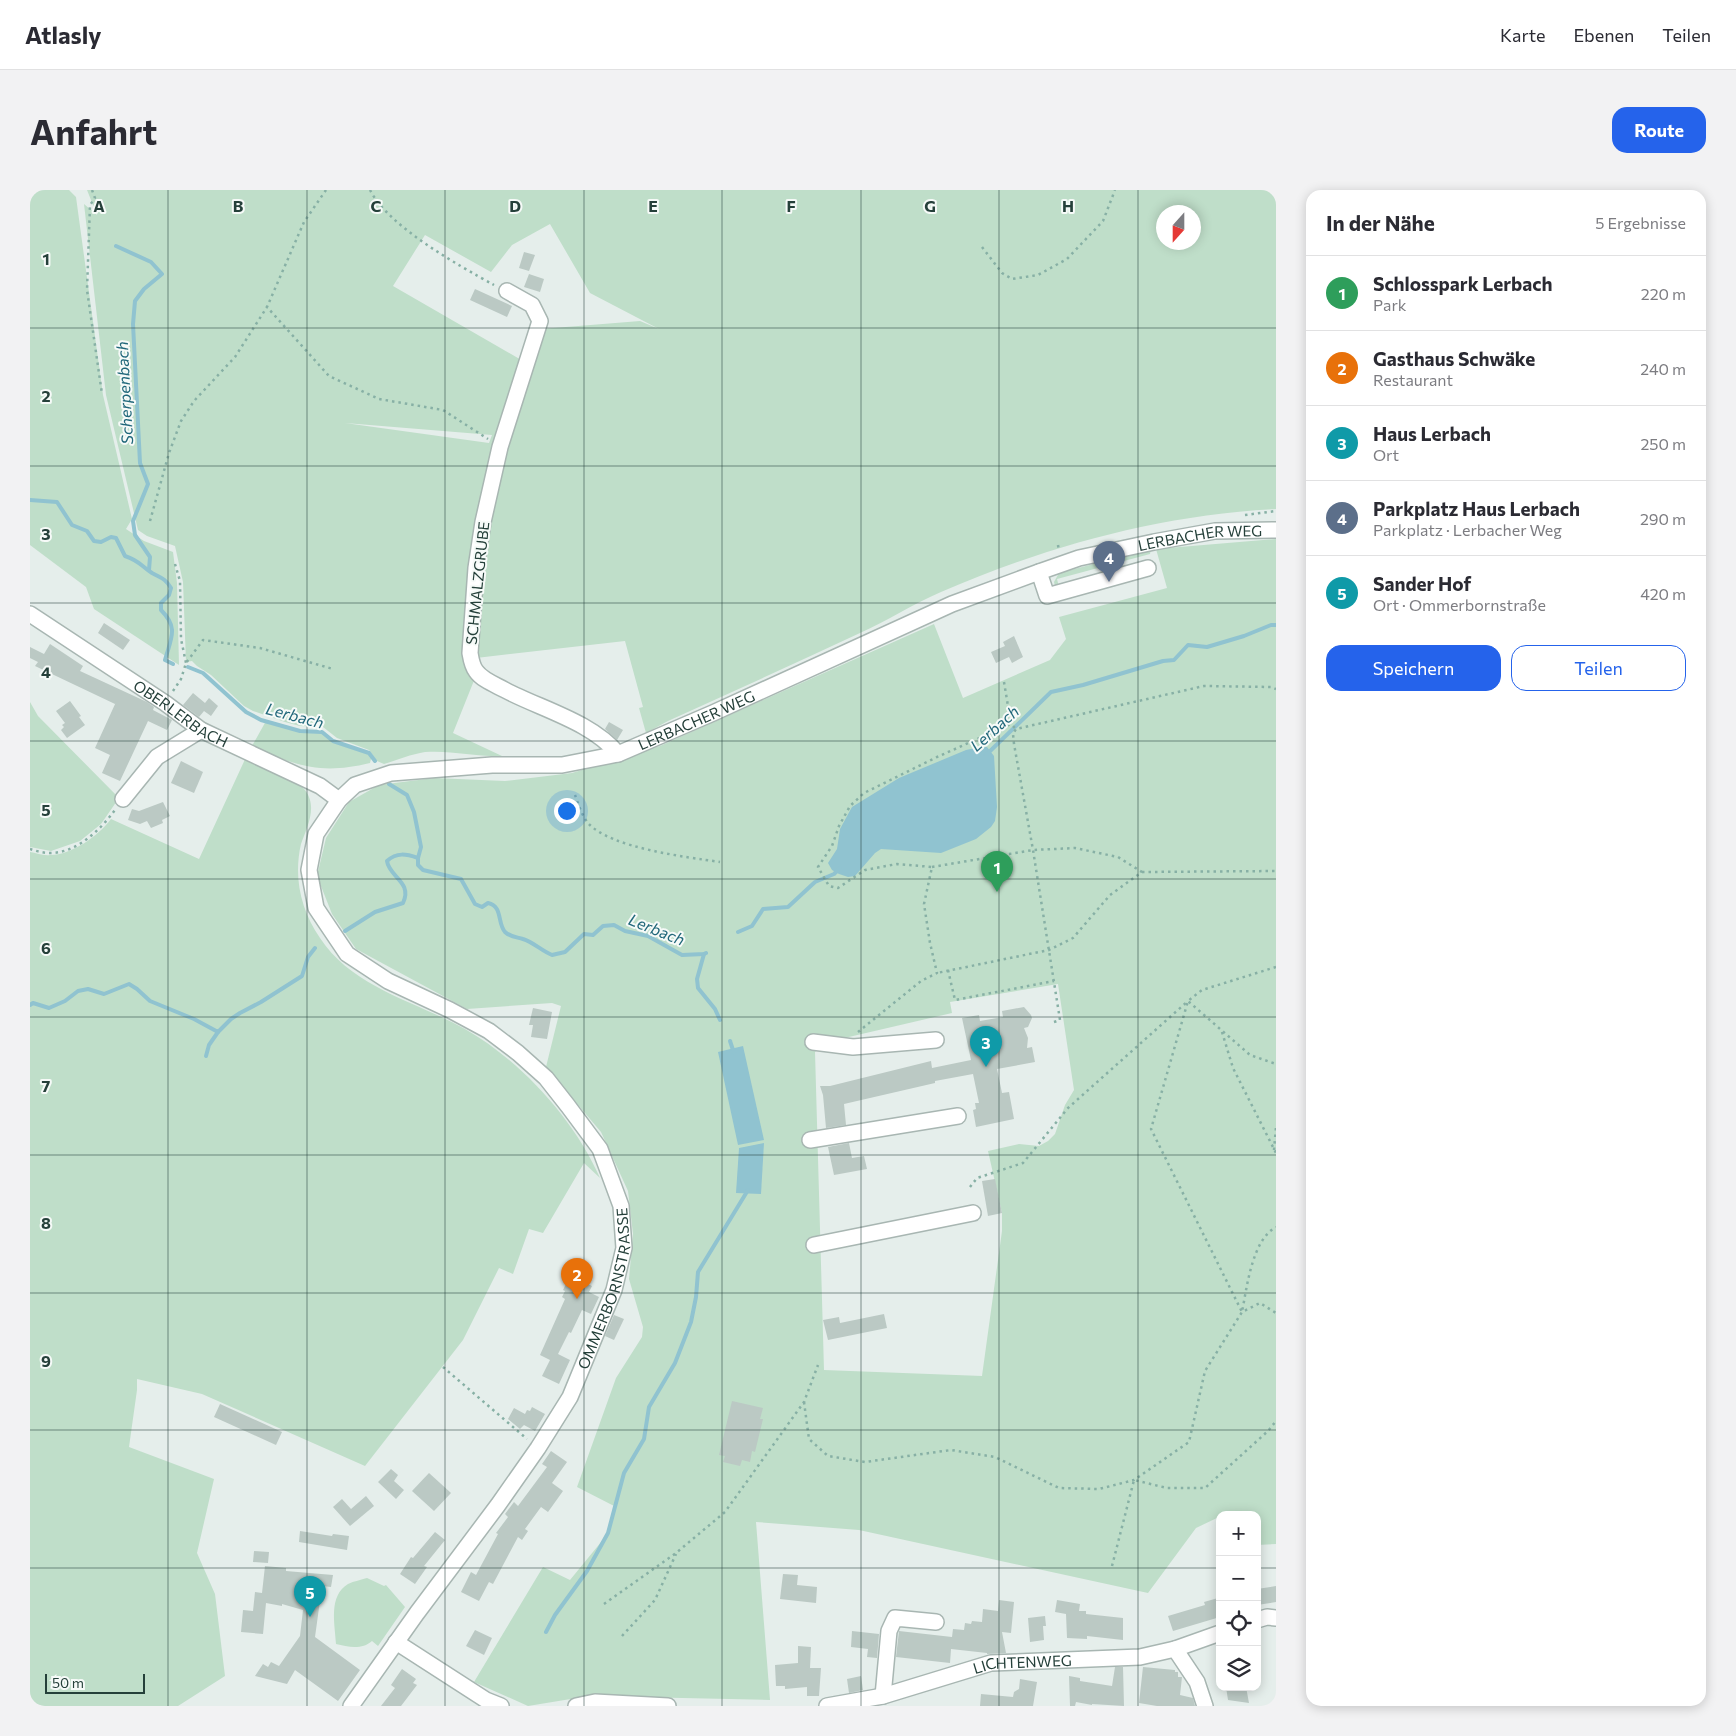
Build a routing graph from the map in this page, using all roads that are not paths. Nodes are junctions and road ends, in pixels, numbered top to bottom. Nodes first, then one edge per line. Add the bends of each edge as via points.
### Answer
1 (507, 291) road end
2 (1276, 530) edge
3 (1148, 568) dead end
4 (1039, 572) junction
5 (30, 614) edge
6 (201, 730) junction
7 (618, 754) junction
8 (123, 798) road end
9 (339, 800) junction
10 (936, 1040) dead end
11 (813, 1042) dead end
12 (958, 1116) dead end
13 (810, 1140) dead end
14 (973, 1213) dead end
15 (814, 1245) dead end
16 (1276, 1618) edge
17 (1261, 1619) edge
18 (936, 1622) dead end
19 (1216, 1634) edge
20 (396, 1642) junction
21 (1175, 1649) junction
22 (884, 1696) junction
23 (1203, 1704) edge
24 (351, 1706) edge
25 (501, 1706) edge
26 (576, 1706) edge
27 (668, 1706) edge
28 (827, 1706) edge

1 - 7 street, SCHMALZGRUBE via 532,305 540,321 500,447 483,522 476,568 472,662 476,672 488,681 588,730
2 - 4 street, LERBACHER WEG via 1215,531 1079,558
3 - 4 street via 1047,596
4 - 7 street, LERBACHER WEG via 952,604
5 - 6 street, OBERLERBACH via 166,703
6 - 8 street via 157,757
6 - 9 street, OBERLERBACH via 304,777
7 - 9 street, LERBACHER WEG via 562,765 492,765 391,773 355,785
9 - 20 street, OMMERBORNSTRASSE via 316,834 309,870 316,908 347,954 388,981 489,1031 546,1078 600,1149 621,1206 624,1248 614,1290 570,1397 498,1505
10 - 11 street via 853,1047
12 - 13 street
14 - 15 street
16 - 17 street
18 - 22 street via 896,1618 889,1631
19 - 21 street, LICHTENWEG
20 - 24 street, OMMERBORNSTRASSE
20 - 25 street via 486,1700
21 - 22 street, LICHTENWEG via 1140,1657 991,1663
21 - 23 street via 1197,1682
22 - 28 street, LICHTENWEG
26 - 27 street via 595,1702

